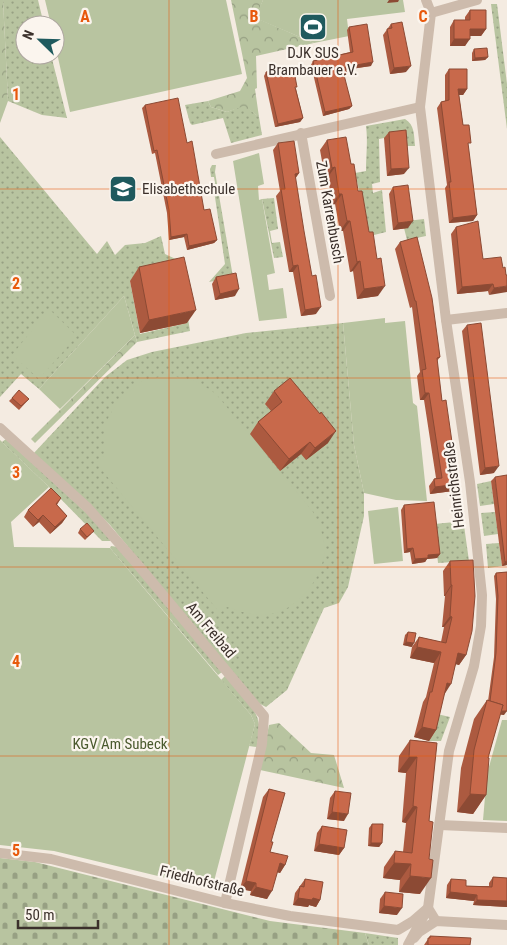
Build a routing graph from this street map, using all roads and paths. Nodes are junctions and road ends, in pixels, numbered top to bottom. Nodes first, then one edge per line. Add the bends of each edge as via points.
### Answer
1 (426, 0) edge
2 (477, 0) edge
3 (432, 13) junction
4 (420, 107) junction
5 (301, 134) junction
6 (216, 154) dead end
7 (330, 296) dead end
8 (507, 313) edge
9 (446, 320) junction
10 (0, 428) edge
11 (440, 825) junction
12 (507, 828) edge
13 (0, 853) edge
14 (225, 903) junction
15 (428, 908) junction
16 (436, 921) junction
17 (507, 925) edge
18 (398, 930) junction
19 (408, 945) edge

1 - 3 street
2 - 3 street
3 - 4 street, Heinrichstraße
4 - 5 street
4 - 9 street, Heinrichstraße
5 - 6 street
5 - 7 street, Zum Karrenbusch
8 - 9 street
9 - 11 street, Heinrichstraße via 470,482 482,595 474,666 449,751
10 - 14 street, Am Freibad via 88,508 264,716 262,744
11 - 12 street
11 - 15 street, Heinrichstraße
13 - 14 street, Friedhofstraße via 51,859
14 - 18 street, Friedhofstraße via 290,916
15 - 16 street
15 - 18 street
15 - 19 street, Heinrichstraße
16 - 17 street
16 - 19 street
18 - 19 street

